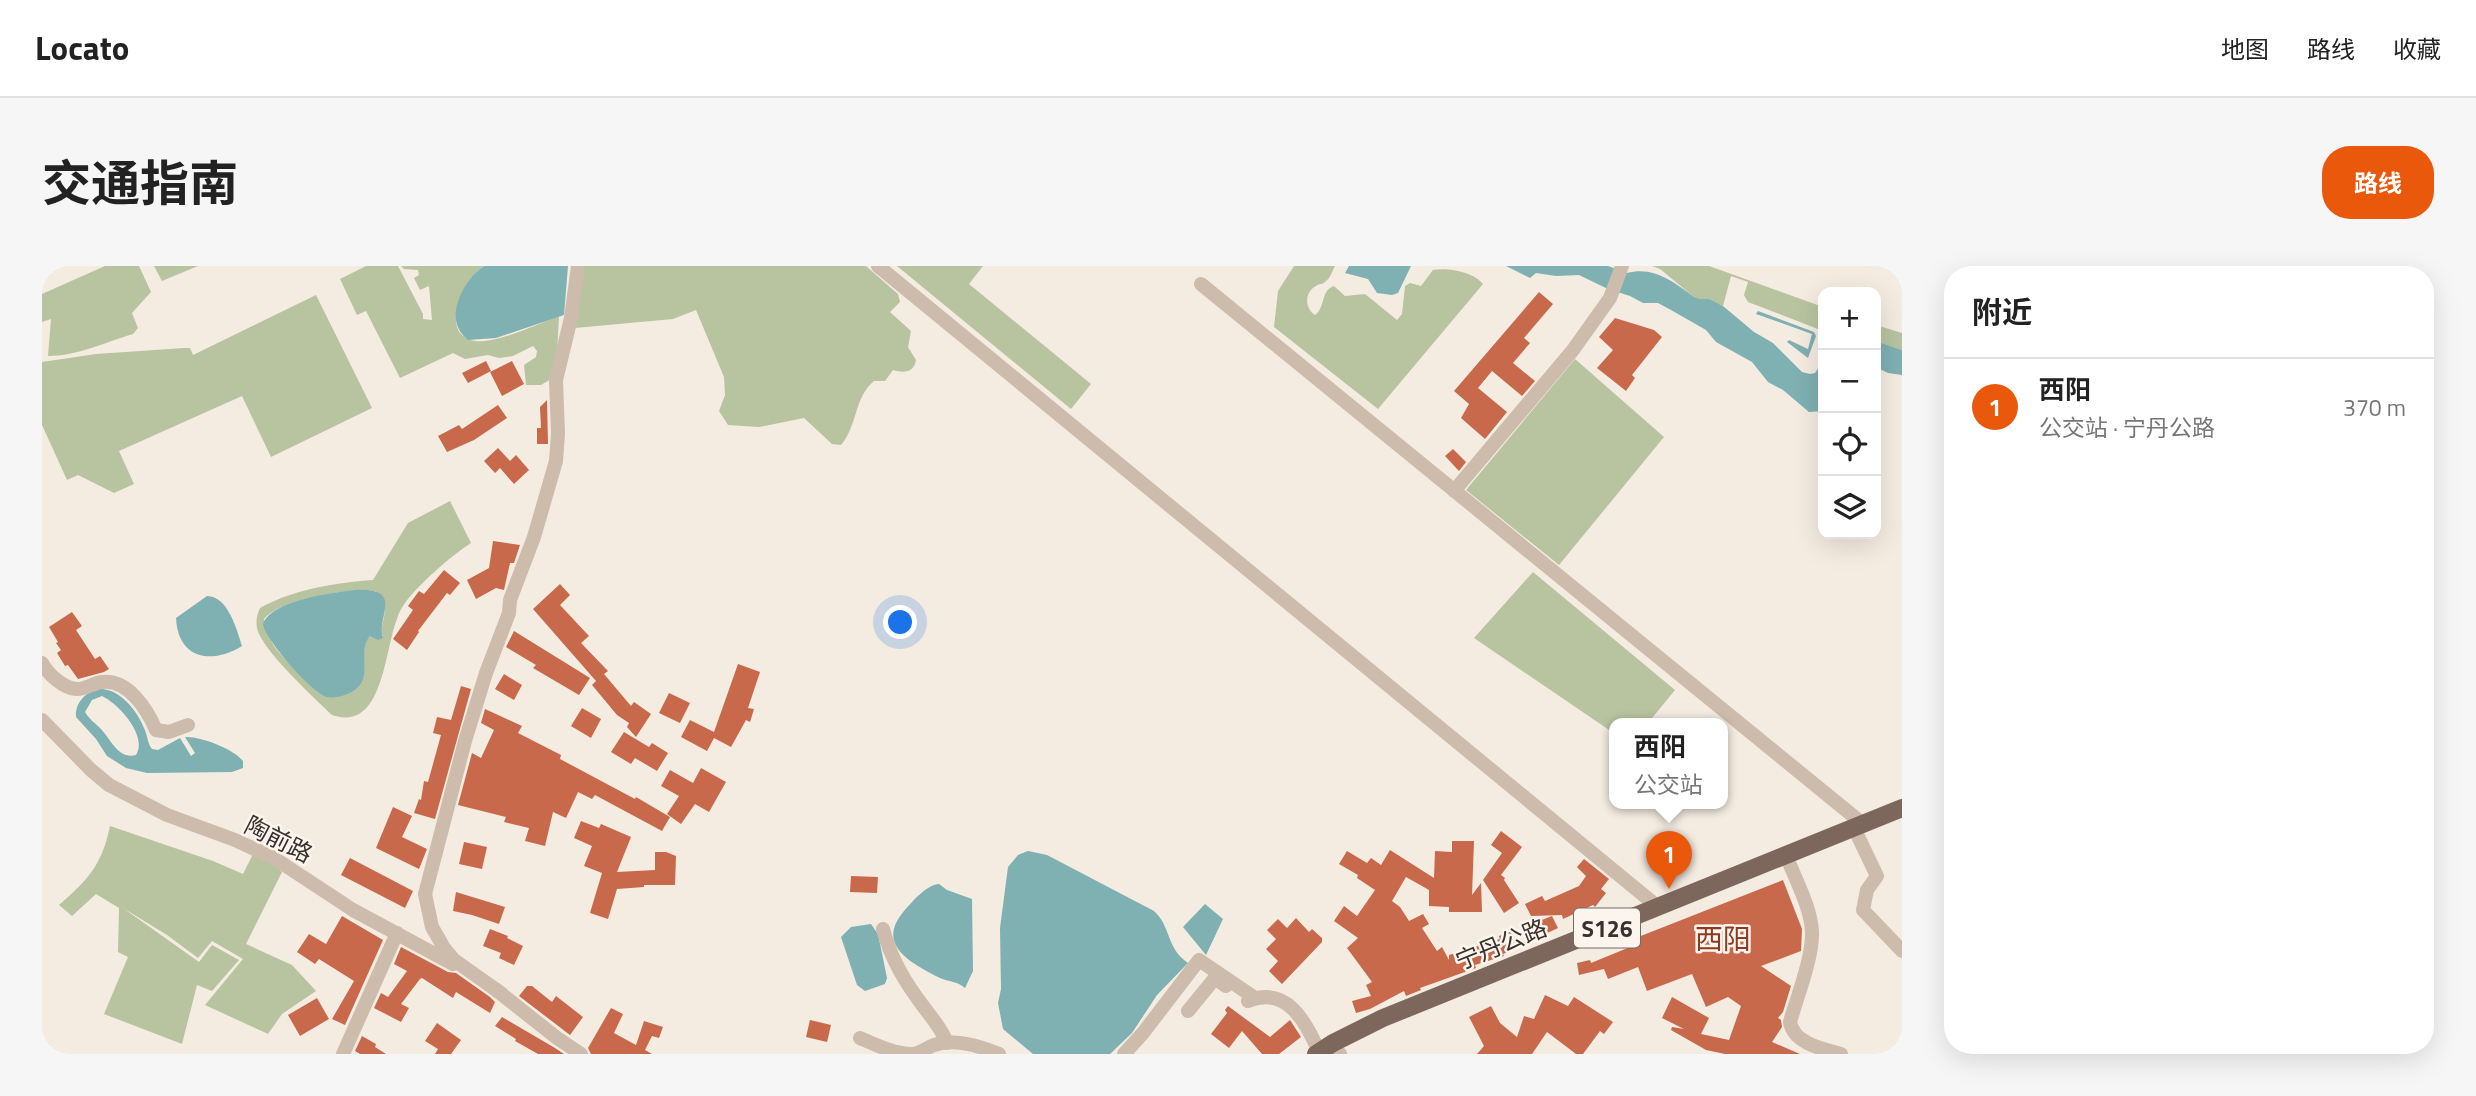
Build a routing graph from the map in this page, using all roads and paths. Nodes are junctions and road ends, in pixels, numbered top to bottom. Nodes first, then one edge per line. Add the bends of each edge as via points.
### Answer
1 (578, 266) edge
2 (878, 266) edge
3 (1622, 266) edge
4 (1201, 284) dead end
5 (1454, 491) junction
6 (45, 673) edge
7 (1728, 718) edge
8 (1728, 718) edge
9 (42, 720) edge
10 (188, 725) dead end
11 (1902, 808) edge
12 (1858, 826) junction
13 (1786, 855) junction
14 (1658, 907) junction
15 (883, 929) dead end
16 (397, 933) junction
17 (1902, 951) edge
18 (502, 994) junction
19 (1255, 998) junction
20 (1188, 1011) dead end
21 (860, 1038) dead end
22 (947, 1043) junction
23 (1326, 1051) edge
24 (1820, 1051) edge
25 (923, 1053) edge
26 (1129, 1053) edge
27 (343, 1054) edge
28 (582, 1054) edge
29 (999, 1054) edge
30 (1841, 1054) edge

1 - 18 street via 556,380 556,461 465,741 425,894 432,927 444,948
2 - 14 street
3 - 5 street via 1610,298 1573,350
4 - 5 street
5 - 8 street
6 - 10 street via 74,689 117,684 134,696 161,732
7 - 12 street
9 - 16 street, 陶前路 via 110,785 167,815 274,858
11 - 12 main road, 宁丹公路 / S126
12 - 13 main road, 宁丹公路 / S126
12 - 17 street via 1877,876 1867,890 1863,910
13 - 14 main road, 宁丹公路 / S126
13 - 24 street via 1812,932 1811,951 1790,1022 1803,1041
14 - 23 main road, 宁丹公路 / S126 via 1383,1018
15 - 22 street via 899,972
16 - 18 street, 陶前路
16 - 27 street
18 - 28 street
19 - 20 street via 1249,1002 1215,978
19 - 23 street via 1275,999 1294,1009
19 - 26 street via 1199,960
21 - 25 street via 883,1049
22 - 25 street
22 - 29 street via 969,1044
24 - 30 street

